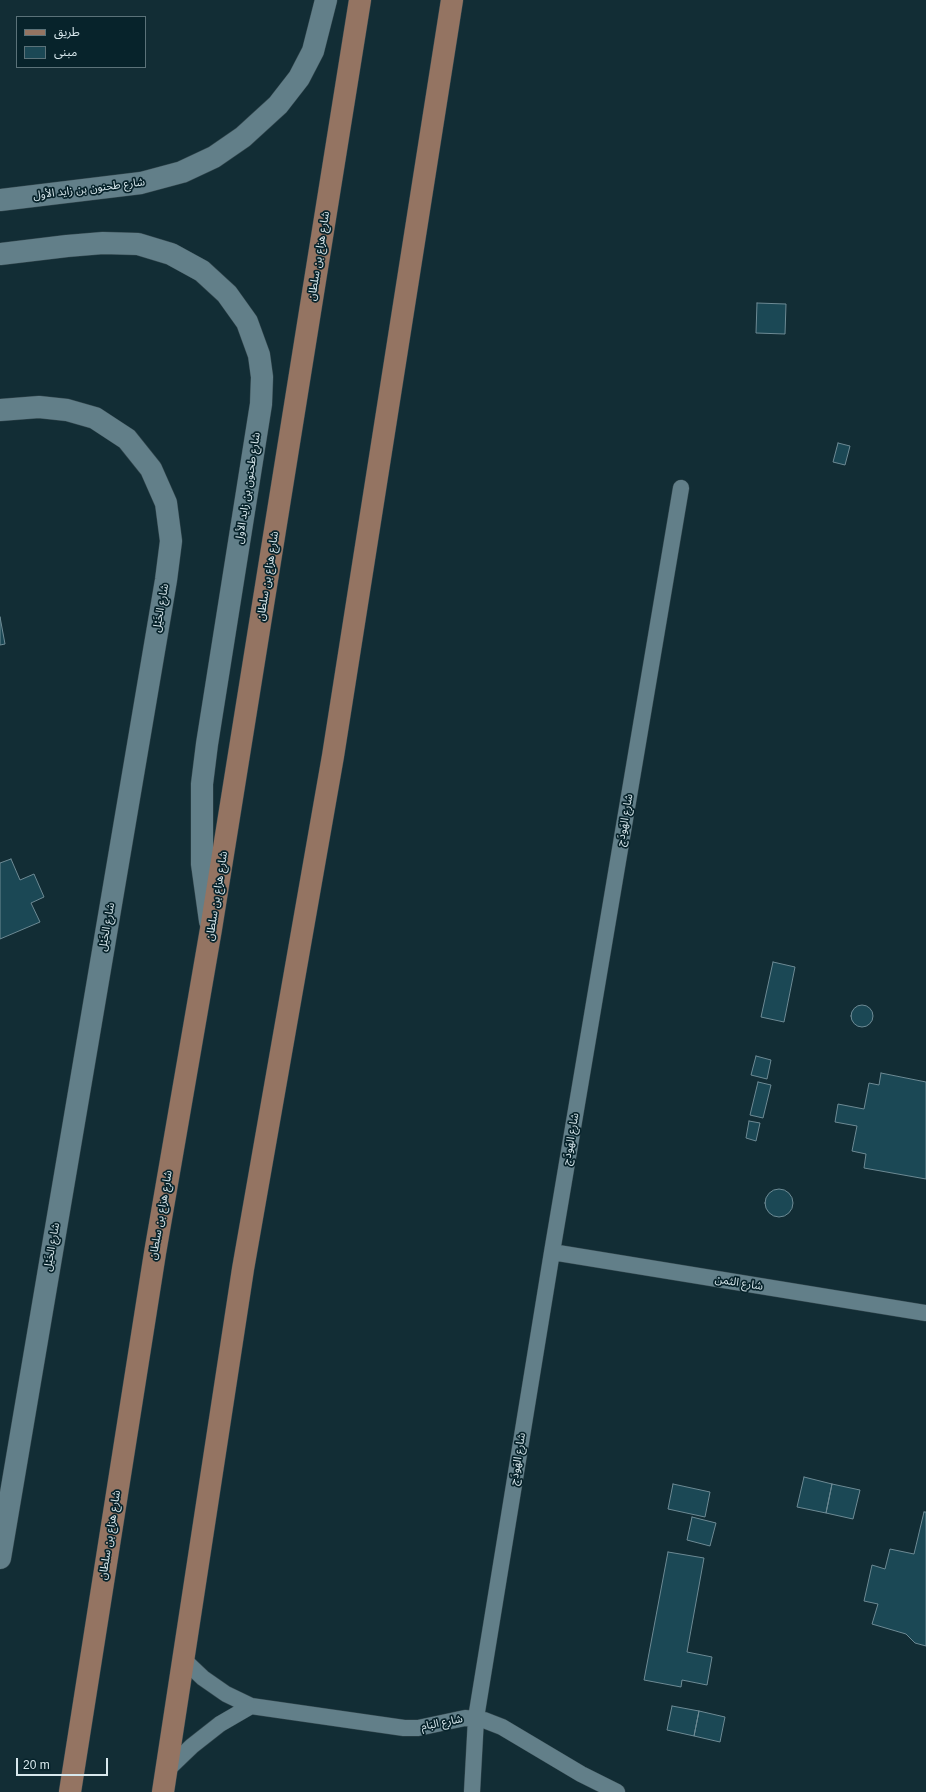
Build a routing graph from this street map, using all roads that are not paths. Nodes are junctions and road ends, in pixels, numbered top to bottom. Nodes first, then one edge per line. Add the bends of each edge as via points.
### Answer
1 (326, 0) edge
2 (360, 0) edge
3 (452, 0) edge
4 (0, 200) edge
5 (0, 254) edge
6 (0, 410) edge
7 (681, 488) dead end
8 (211, 929) junction
9 (552, 1252) junction
10 (926, 1313) edge
11 (0, 1558) edge
12 (183, 1659) junction
13 (251, 1706) junction
14 (476, 1718) junction
15 (167, 1770) junction
16 (70, 1792) edge
17 (164, 1792) edge
18 (472, 1792) edge
19 (617, 1792) edge

1 - 4 street, شارع طحنون بن زايد الأول via 313,51 299,78 278,105 243,138 214,157 182,172 141,183
2 - 8 main road, شارع هزاع بن سلطان
3 - 12 main road via 333,756 243,1269
5 - 8 street, شارع طحنون بن زايد الأول via 103,244 138,244 171,254 202,271 227,294 247,322 259,355 262,377 261,404 206,744 202,784 202,864
6 - 11 street, شارع الخَيْل via 39,407 67,410 95,418 127,439 151,469 166,503 171,541
7 - 9 lane, شارع الهَودَج
8 - 16 main road, شارع هزاع بن سلطان via 153,1260
9 - 10 lane, شارع الثمن
9 - 14 lane, شارع الهَودَج
12 - 13 lane, شارع البَام via 203,1678 226,1694
12 - 15 main road
13 - 14 lane, شارع البَام via 404,1728
13 - 15 lane via 220,1724
14 - 18 lane, شارع الهَودَج
14 - 19 lane, شارع البَام via 502,1727 580,1774
15 - 17 main road

